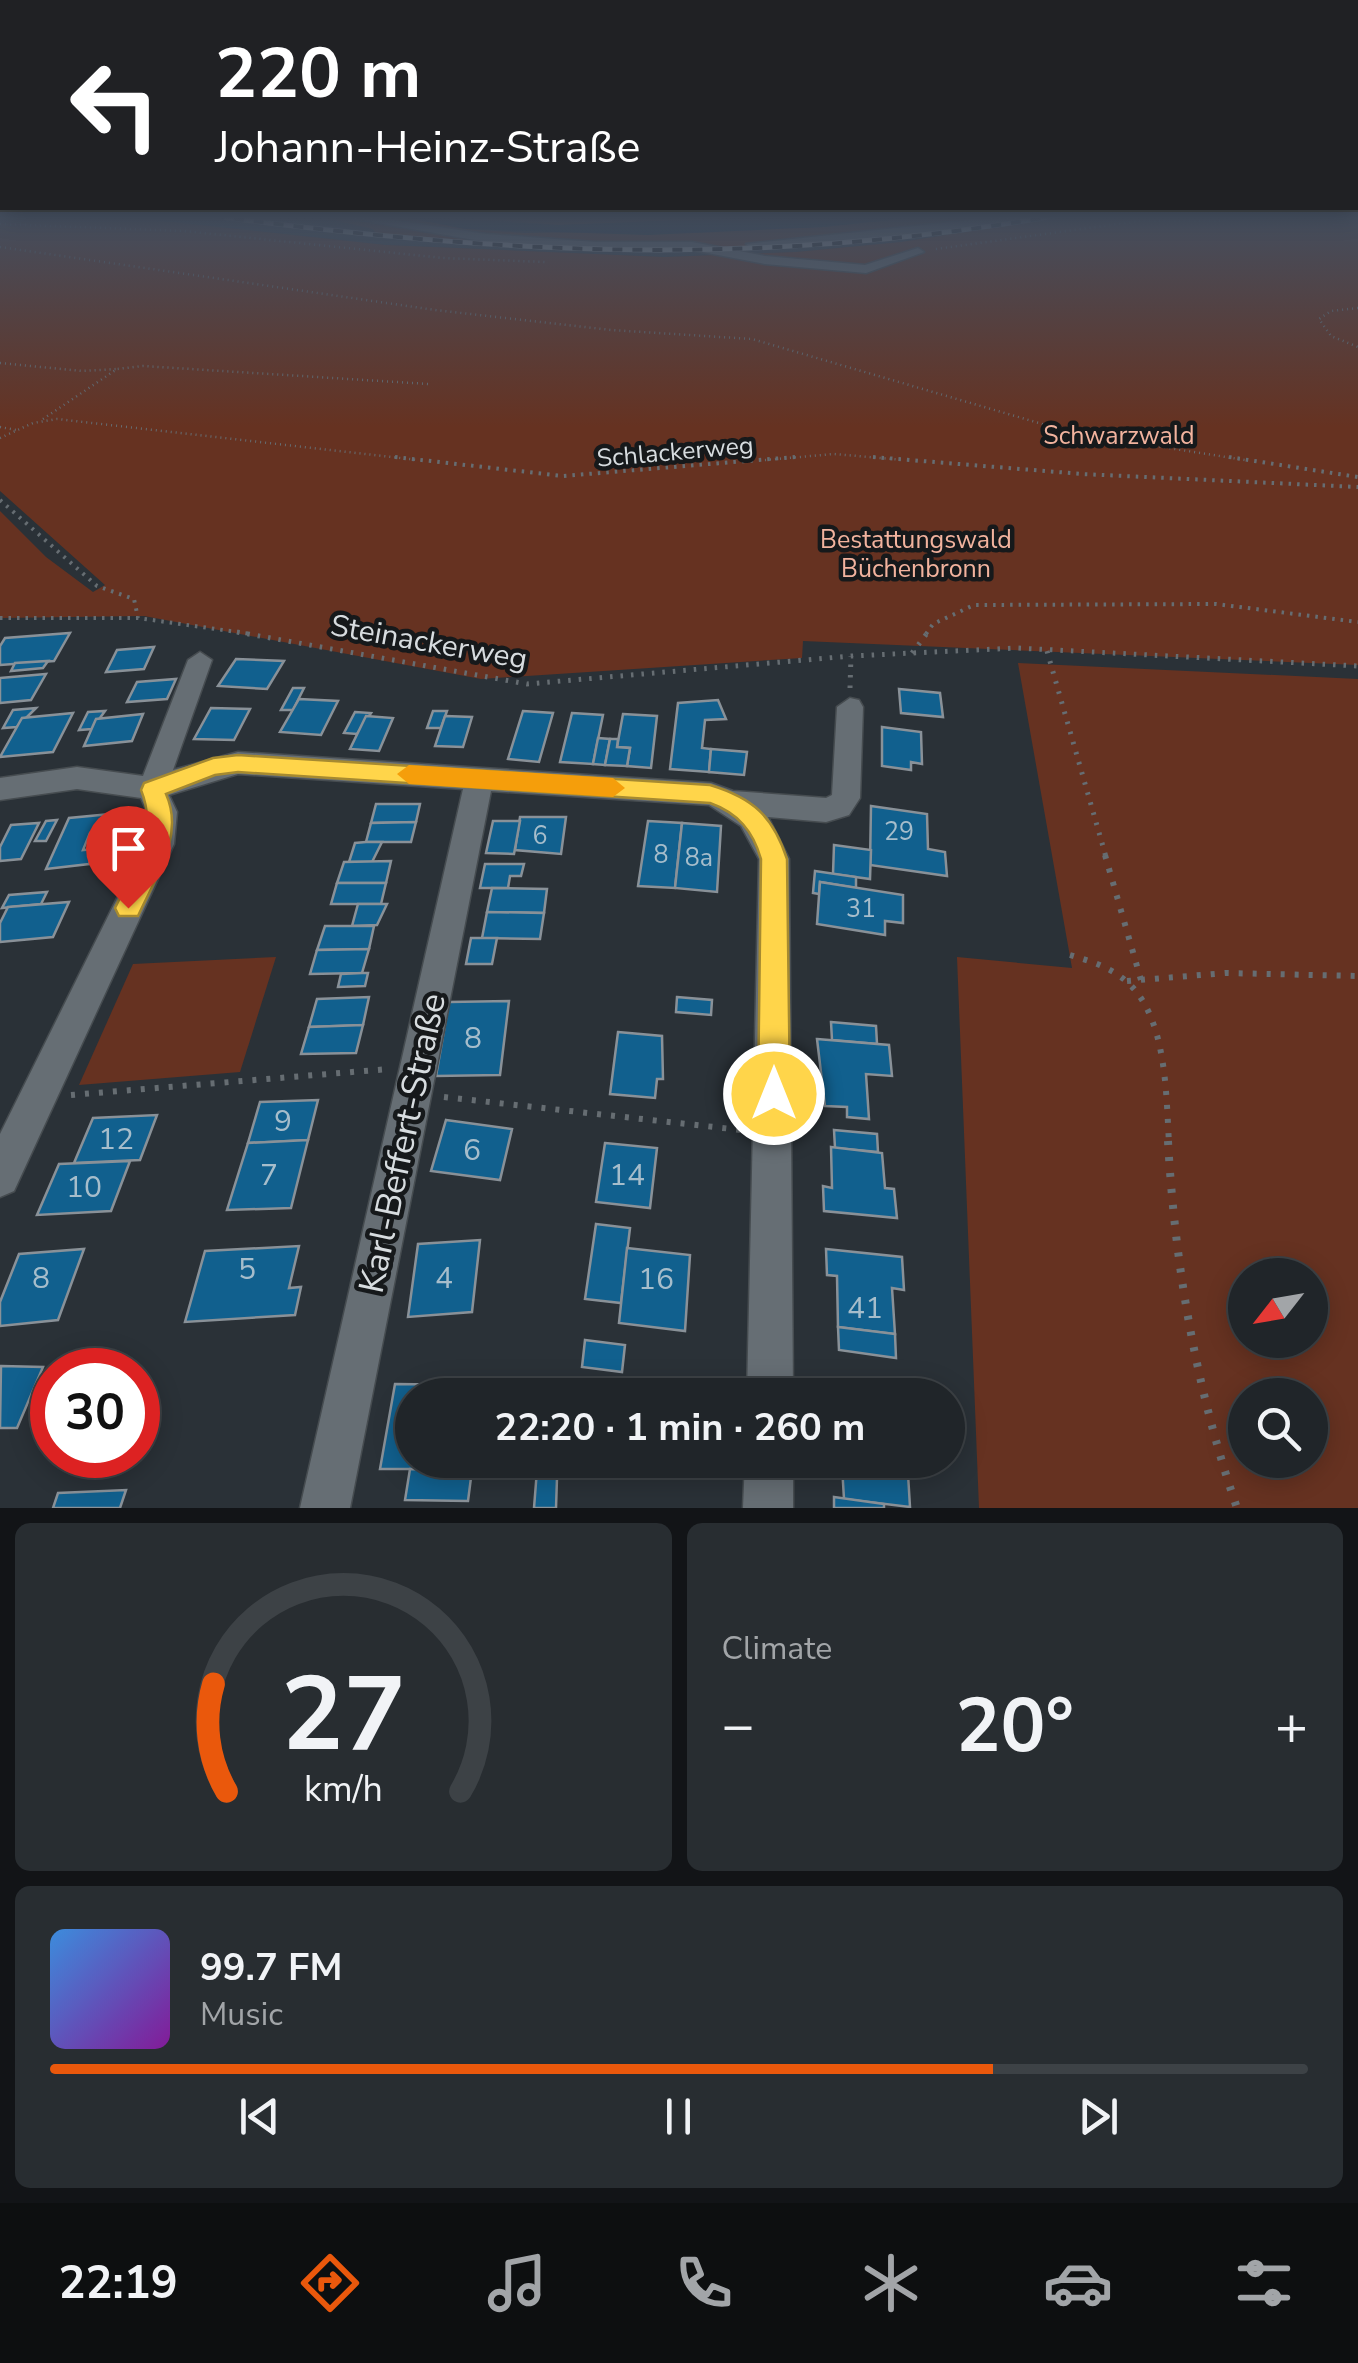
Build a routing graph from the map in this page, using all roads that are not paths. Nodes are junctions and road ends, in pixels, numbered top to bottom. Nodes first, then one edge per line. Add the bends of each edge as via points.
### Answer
1 (200, 660) dead end
2 (850, 707) road end
3 (479, 779) junction
4 (0, 789) edge
5 (152, 790) junction
6 (734, 802) junction
7 (0, 1177) edge
8 (770, 1378) edge
9 (769, 1478) edge
10 (325, 1508) edge
11 (768, 1508) edge

1 - 5 street
2 - 6 street via 846,798 839,807
3 - 5 street via 238,764 213,766
3 - 6 street via 710,794
3 - 10 street, Karl-Beffert-Straße
4 - 5 street via 94,776
5 - 7 street via 162,812 158,844
6 - 8 street via 766,835 774,859
9 - 11 street

